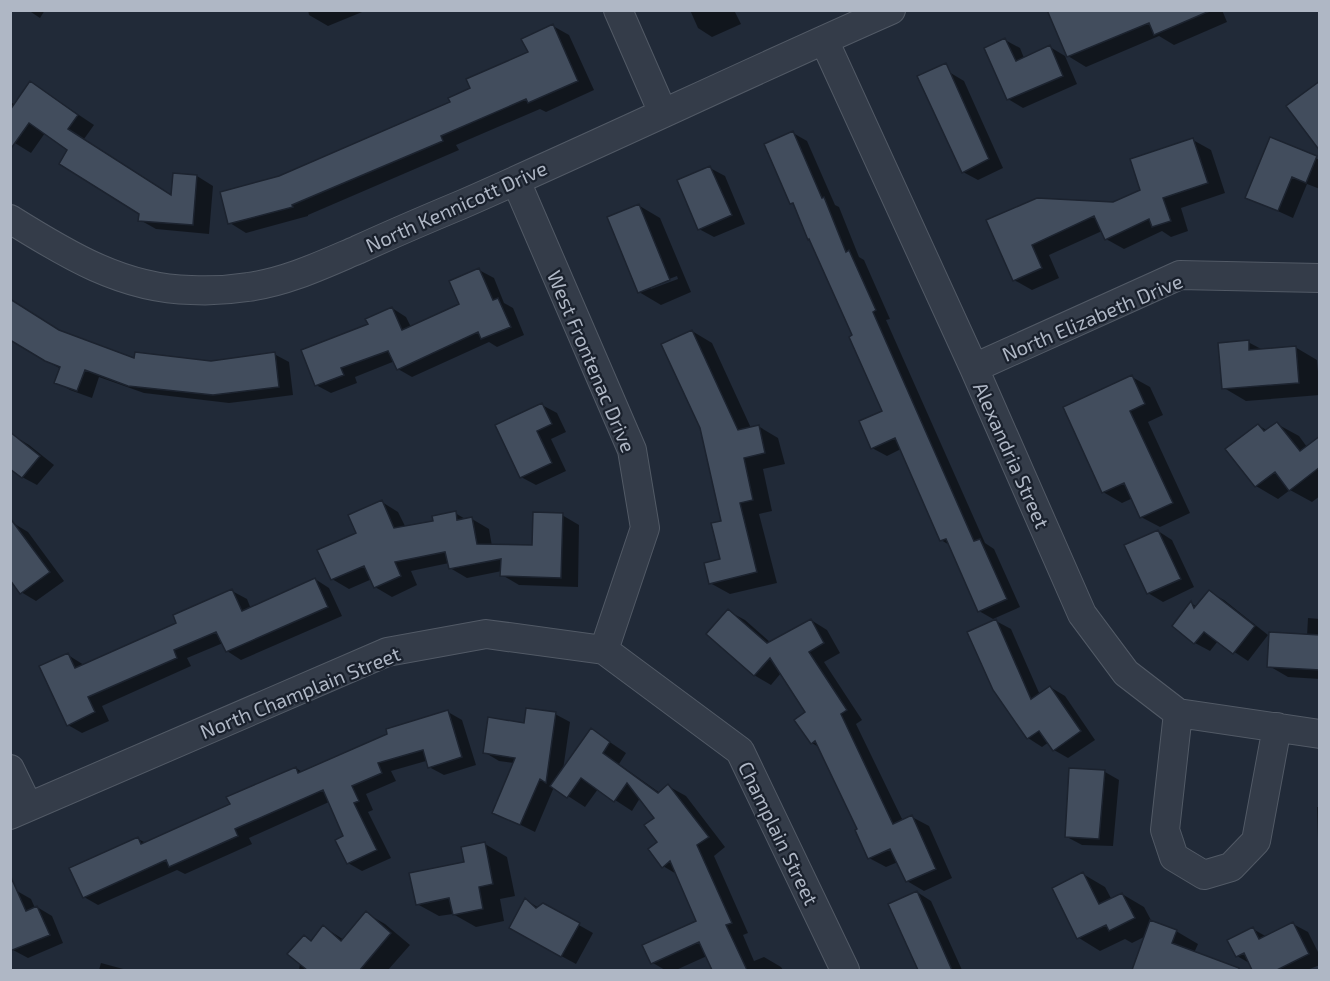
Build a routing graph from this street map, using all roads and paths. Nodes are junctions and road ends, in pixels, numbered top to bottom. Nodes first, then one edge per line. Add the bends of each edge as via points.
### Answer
1 (618, 10) edge
2 (891, 10) edge
3 (824, 40) junction
4 (663, 113) junction
5 (516, 181) junction
6 (10, 219) edge
7 (1320, 278) edge
8 (974, 368) junction
9 (604, 650) junction
10 (1178, 713) junction
11 (1277, 728) junction
12 (1320, 734) edge
13 (10, 769) edge
14 (19, 810) edge
15 (845, 970) edge

1 - 4 street
2 - 3 street, North Kennicott Drive
3 - 4 street, North Kennicott Drive
3 - 8 street, Alexandria Street
4 - 5 street, North Kennicott Drive
5 - 6 street, North Kennicott Drive via 319,266 250,287 220,290 189,290 128,280 60,250
5 - 9 street, West Frontenac Drive via 632,450 645,528
7 - 8 street, North Elizabeth Drive via 1180,275
8 - 10 street, Alexandria Street via 1082,614 1126,673
9 - 14 street, North Champlain Street via 486,634 387,652
9 - 15 street, Champlain Street via 740,751
10 - 11 street, Alexandria Street
10 - 11 street via 1165,830 1174,857 1204,875 1231,867 1256,841
11 - 12 street, Alexandria Street
13 - 14 street

